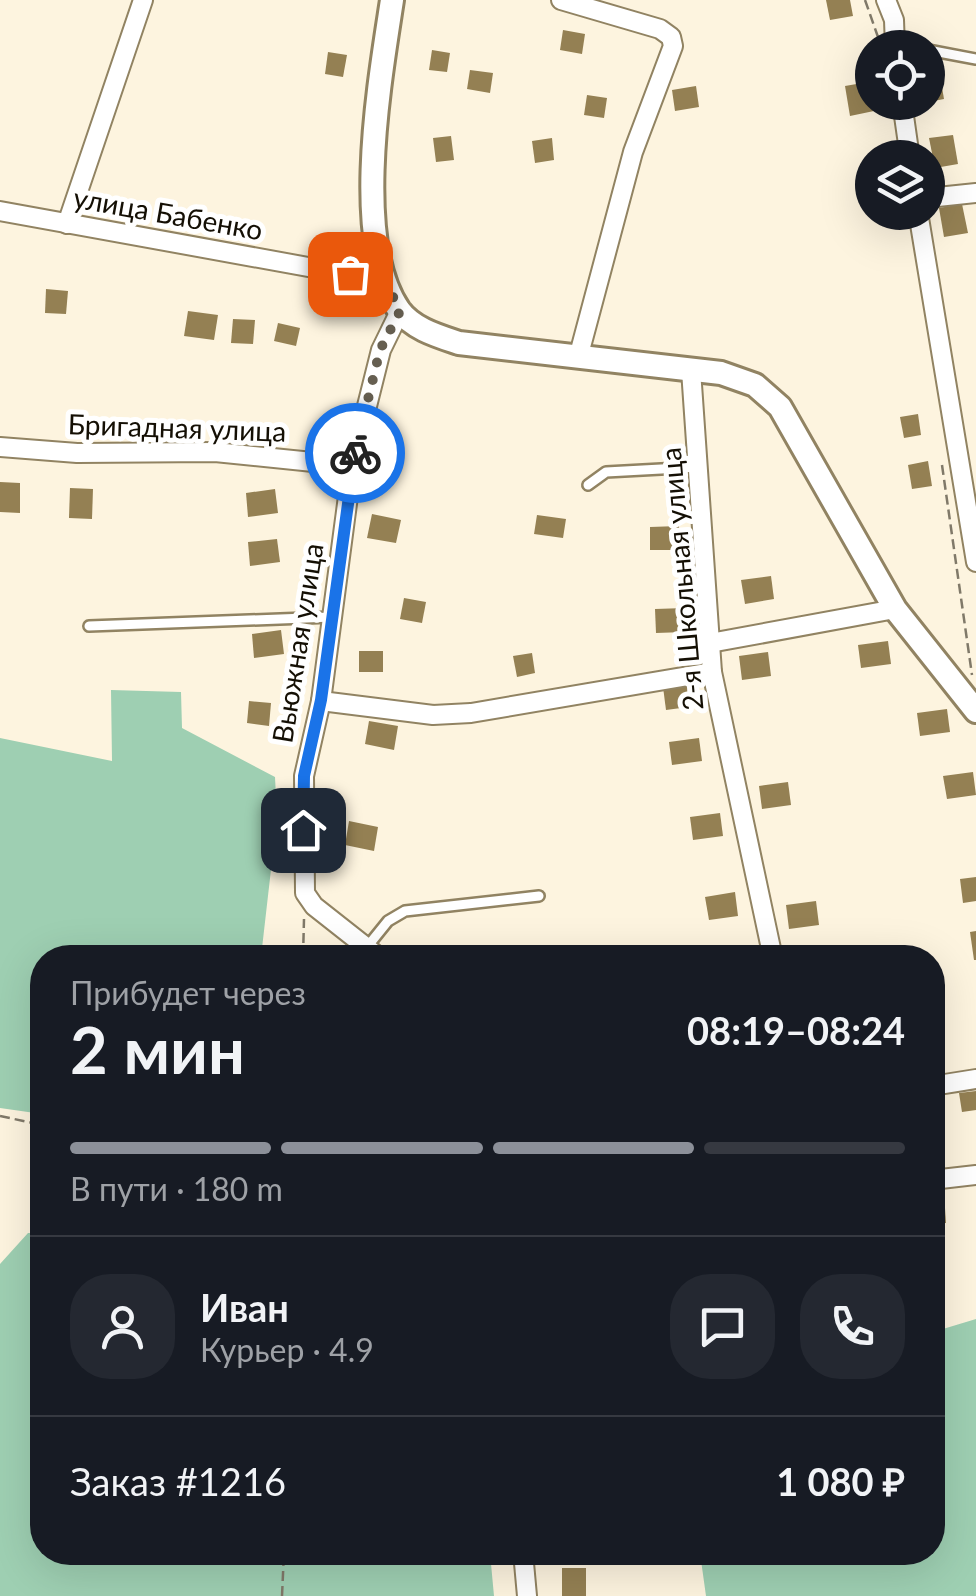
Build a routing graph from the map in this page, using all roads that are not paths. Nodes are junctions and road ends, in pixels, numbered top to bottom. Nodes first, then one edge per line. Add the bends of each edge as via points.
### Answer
1 (143, 0) edge
2 (392, 0) edge
3 (561, 0) edge
4 (886, 0) edge
5 (895, 30) edge
6 (945, 53) edge
7 (976, 59) edge
8 (976, 193) edge
9 (945, 196) edge
10 (0, 211) edge
11 (67, 224) junction
12 (921, 230) edge
13 (385, 281) junction
14 (400, 311) junction
15 (578, 358) junction
16 (692, 370) junction
17 (0, 447) edge
18 (352, 466) junction
19 (698, 467) junction
20 (588, 485) dead end
21 (976, 559) edge
22 (895, 609) junction
23 (332, 616) junction
24 (89, 626) dead end
25 (710, 643) junction
26 (712, 672) junction
27 (321, 700) junction
28 (976, 711) edge
29 (539, 896) dead end
30 (365, 945) edge
31 (377, 945) edge
32 (770, 945) edge
33 (976, 1079) edge
34 (945, 1084) edge
35 (976, 1174) edge
36 (945, 1178) edge
37 (524, 1565) edge
38 (527, 1596) edge

1 - 11 street
2 - 13 street via 374,142
3 - 15 street via 660,29 672,46 633,152
4 - 5 street
6 - 7 lane
8 - 9 street
10 - 11 street, улица Бабенко
11 - 13 street, улица Бабенко
12 - 21 street
13 - 14 street
14 - 15 street via 459,343
14 - 18 street, Вьюжная улица via 380,350
15 - 16 street
16 - 19 street, 2-я Школьная улица
16 - 22 street via 740,378 780,407
17 - 18 street, Бригадная улица via 215,452
18 - 23 street, Вьюжная улица
19 - 20 lane via 606,472
19 - 25 street, 2-я Школьная улица
22 - 25 street
22 - 28 street
23 - 24 lane
23 - 27 street, Вьюжная улица
25 - 26 street, 2-я Школьная улица
26 - 27 street via 471,714
26 - 32 street, 2-я Школьная улица
27 - 30 street, Вьюжная улица via 302,798 305,893
29 - 31 lane via 405,910 388,921
33 - 34 street
35 - 36 street
37 - 38 street

